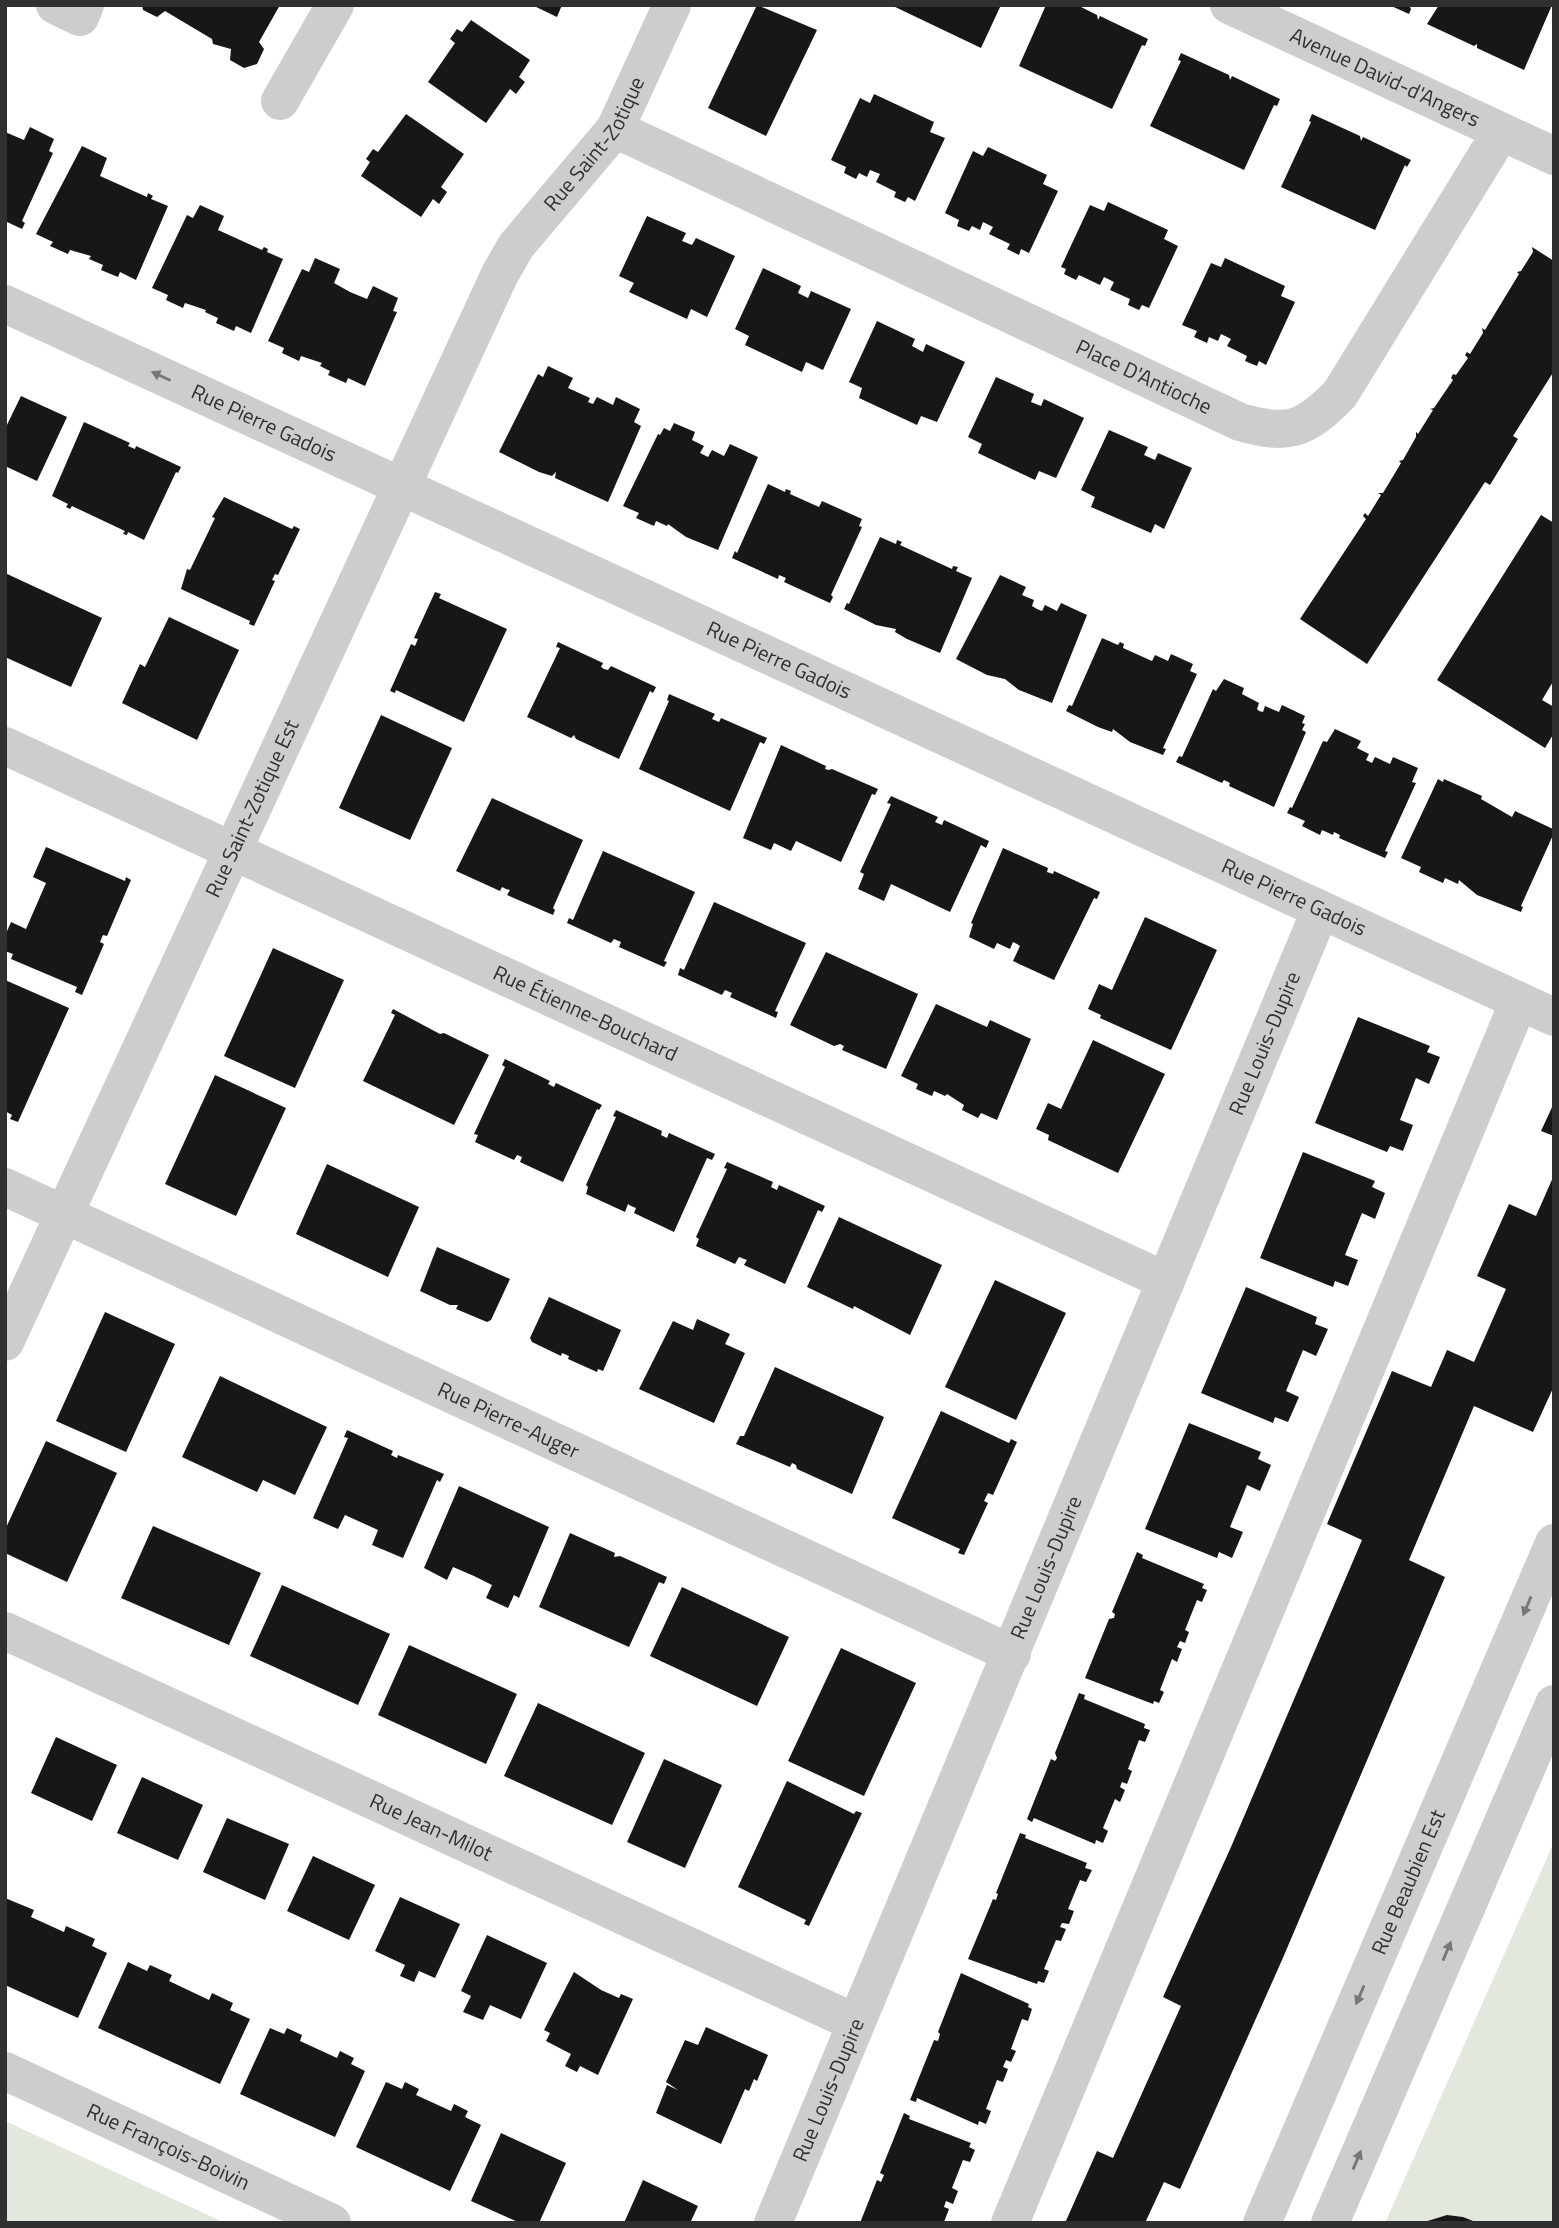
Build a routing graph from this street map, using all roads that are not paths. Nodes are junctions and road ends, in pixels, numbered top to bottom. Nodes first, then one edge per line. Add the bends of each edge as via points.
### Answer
1 (55, 5) edge
2 (85, 5) edge
3 (335, 5) edge
4 (672, 5) edge
5 (1229, 5) edge
6 (280, 101) dead end
7 (615, 129) junction
8 (1501, 132) junction
9 (1554, 156) edge
10 (500, 274) joint
11 (5, 304) edge
12 (401, 487) junction
13 (5, 746) edge
14 (232, 851) junction
15 (1320, 911) junction
16 (1519, 1001) junction
17 (1554, 1017) edge
18 (5, 1187) edge
19 (64, 1214) junction
20 (1166, 1281) junction
21 (5, 1342) edge
22 (1554, 1543) edge
23 (5, 1631) edge
24 (1012, 1654) junction
25 (1554, 1704) edge
26 (856, 2024) junction
27 (5, 2071) edge
28 (332, 2223) edge
29 (773, 2223) edge
30 (1010, 2223) edge
31 (1262, 2223) edge
32 (1331, 2223) edge

1 - 2 street via 80,17
3 - 6 street
4 - 7 street, Rue Saint-Zotique
5 - 8 street, Avenue David-d'Angers
7 - 8 street, Place D'Antioche via 1240,422 1269,430 1296,429 1320,415 1340,394
7 - 10 street, Rue Saint-Zotique via 516,246
8 - 9 street
10 - 12 street, Rue Saint-Zotique Est
12 -> 11 street, Rue Pierre Gadois
12 - 14 street, Rue Saint-Zotique Est
12 - 15 street, Rue Pierre Gadois
13 - 14 street, Rue Étienne-Bouchard
14 - 19 street, Rue Saint-Zotique Est
14 - 20 street, Rue Étienne-Bouchard
15 - 16 street, Rue Pierre Gadois
15 - 20 street, Rue Louis-Dupire
16 - 17 street, Rue Pierre Gadois
16 - 30 street
18 - 19 street, Rue Pierre-Auger
19 - 21 street, Rue Saint-Zotique Est
19 - 24 street, Rue Pierre-Auger
20 - 24 street, Rue Louis-Dupire
22 -> 31 street, Rue Beaubien Est
23 - 26 street, Rue Jean-Milot
24 - 26 street, Rue Louis-Dupire
32 -> 25 street
26 - 29 street, Rue Louis-Dupire
27 - 28 street, Rue François-Boivin

